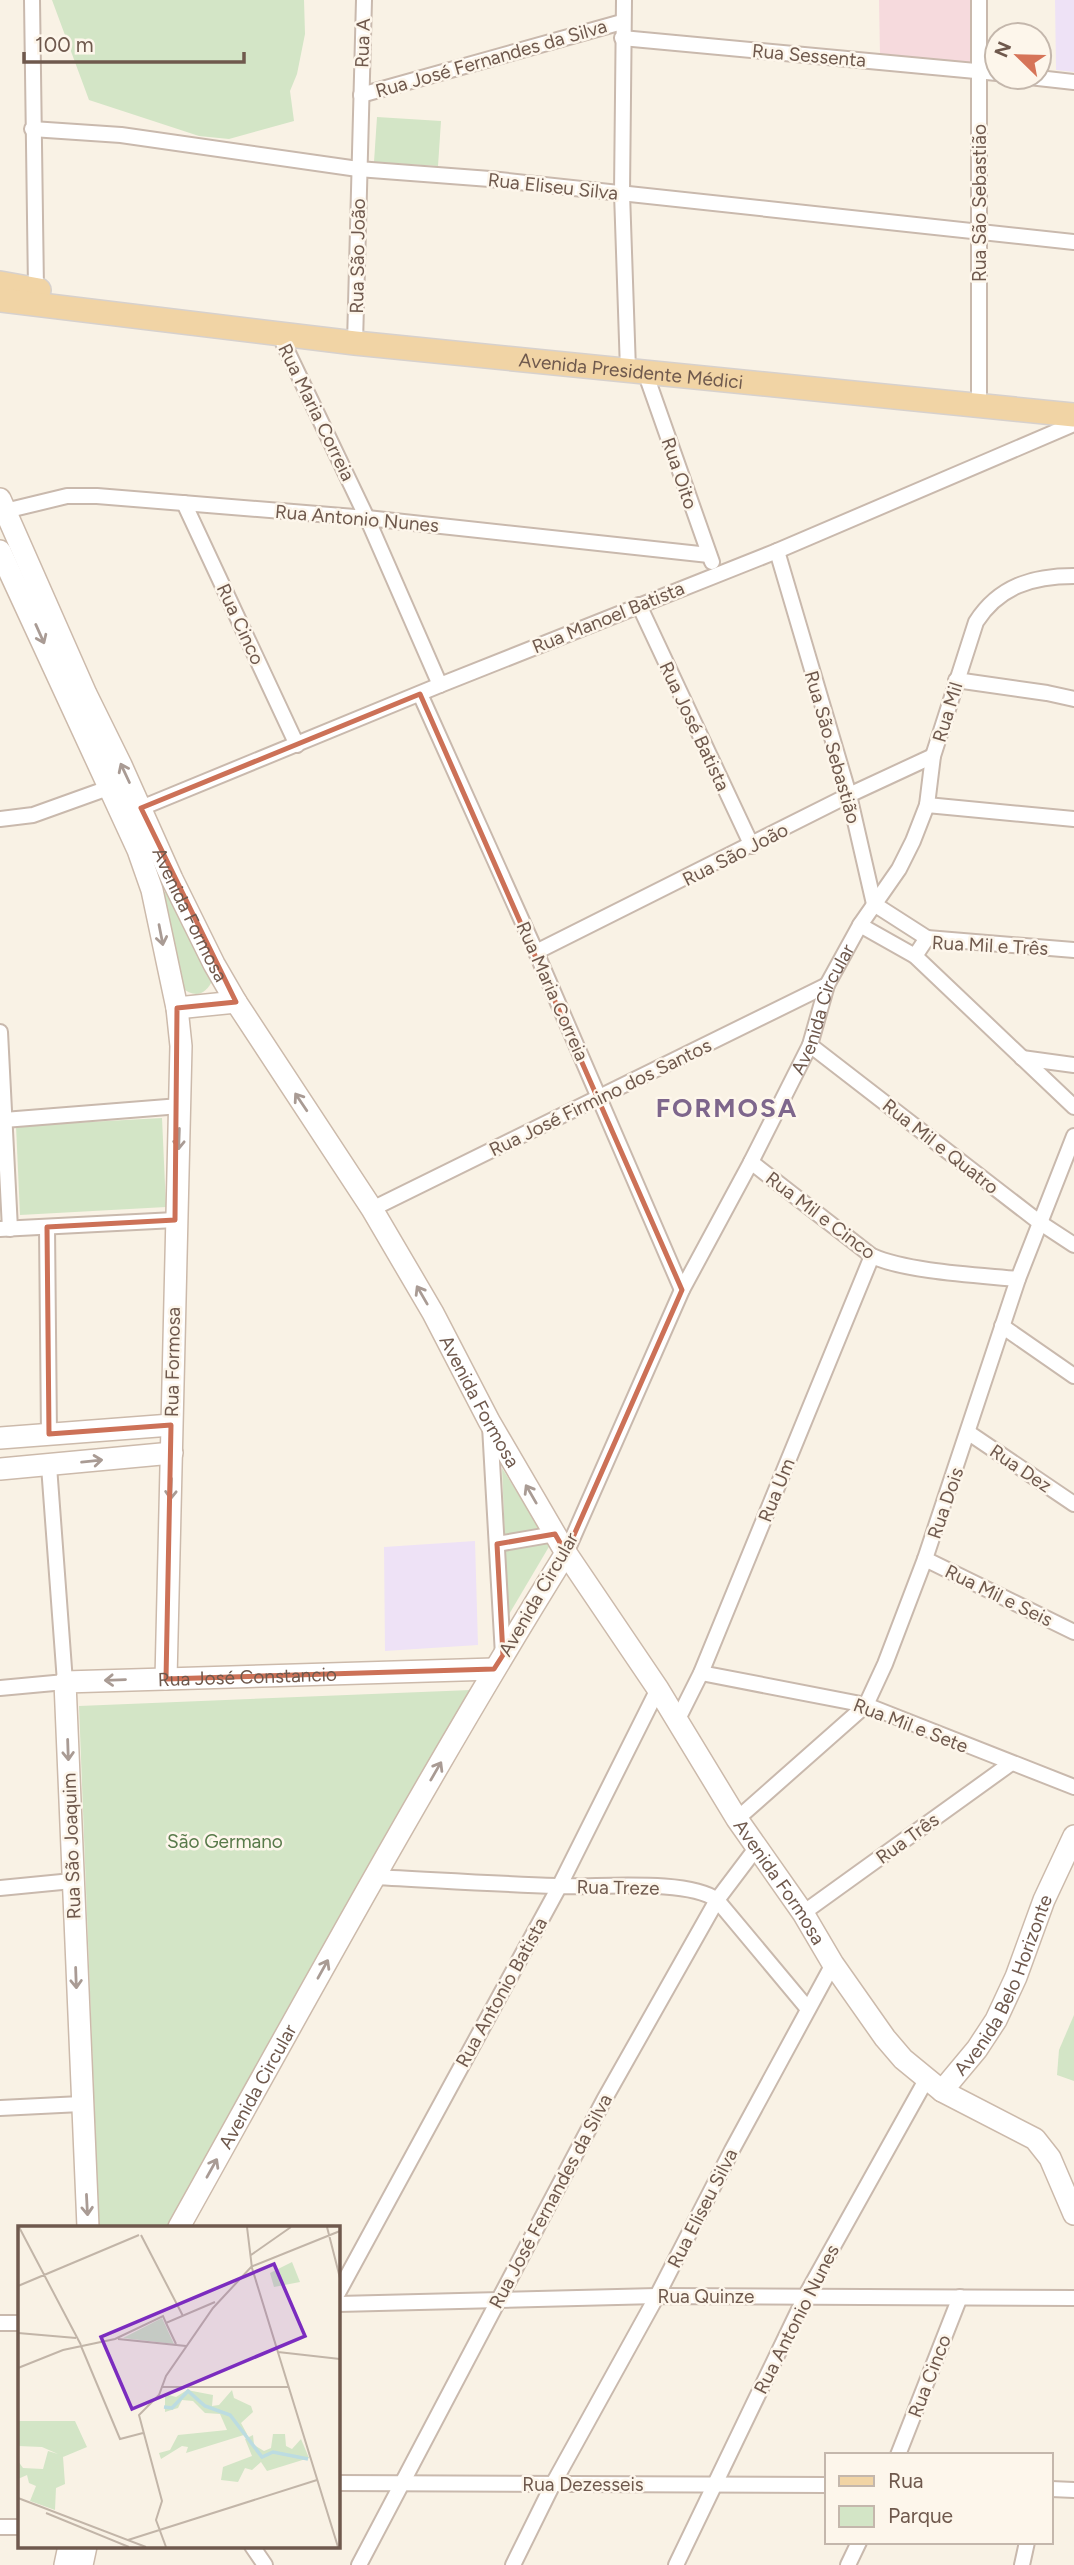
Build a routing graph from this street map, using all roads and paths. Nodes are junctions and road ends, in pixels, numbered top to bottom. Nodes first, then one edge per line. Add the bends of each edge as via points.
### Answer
1 (32, 0) edge
2 (365, 0) edge
3 (624, 0) edge
4 (979, 0) edge
5 (622, 22) junction
6 (622, 38) junction
7 (978, 71) junction
8 (983, 72) edge
9 (1053, 80) edge
10 (1074, 82) edge
11 (361, 95) junction
12 (32, 129) junction
13 (358, 169) junction
14 (622, 193) junction
15 (980, 231) junction
16 (1074, 242) edge
17 (0, 283) edge
18 (36, 289) junction
19 (0, 300) edge
20 (190, 321) junction
21 (278, 332) junction
22 (355, 343) junction
23 (637, 371) junction
24 (979, 405) junction
25 (1074, 415) edge
26 (1074, 424) edge
27 (184, 503) junction
28 (3, 505) edge
29 (367, 518) junction
30 (777, 551) junction
31 (709, 555) junction
32 (2, 561) edge
33 (717, 573) junction
34 (1074, 576) edge
35 (35, 603) junction
36 (639, 605) junction
37 (956, 680) junction
38 (440, 685) junction
39 (420, 694) junction
40 (79, 698) junction
41 (1074, 699) edge
42 (298, 745) junction
43 (933, 756) junction
44 (111, 787) junction
45 (849, 795) junction
46 (927, 806) junction
47 (141, 808) junction
48 (0, 819) edge
49 (1074, 819) edge
50 (752, 846) junction
51 (172, 879) junction
52 (152, 890) junction
53 (874, 904) junction
54 (860, 925) junction
55 (927, 938) junction
56 (1074, 950) edge
57 (536, 952) junction
58 (915, 956) junction
59 (827, 985) junction
60 (236, 1002) junction
61 (177, 1009) junction
62 (0, 1032) edge
63 (810, 1045) junction
64 (181, 1046) joint
65 (1022, 1058) junction
66 (1074, 1065) edge
67 (600, 1098) junction
68 (180, 1106) junction
69 (1074, 1107) edge
70 (4, 1120) junction
71 (1074, 1136) edge
72 (751, 1162) junction
73 (372, 1209) junction
74 (175, 1220) junction
75 (1039, 1222) junction
76 (47, 1227) junction
77 (5, 1229) edge
78 (1074, 1245) edge
79 (872, 1256) junction
80 (1018, 1279) junction
81 (682, 1290) junction
82 (1002, 1326) junction
83 (1074, 1376) edge
84 (489, 1421) junction
85 (170, 1425) junction
86 (969, 1433) junction
87 (49, 1434) junction
88 (0, 1438) edge
89 (172, 1453) junction
90 (49, 1466) junction
91 (0, 1469) edge
92 (1074, 1504) edge
93 (555, 1534) junction
94 (497, 1544) junction
95 (566, 1553) junction
96 (925, 1559) junction
97 (1074, 1632) edge
98 (498, 1662) junction
99 (701, 1672) junction
100 (166, 1679) junction
101 (65, 1682) junction
102 (0, 1688) edge
103 (658, 1689) junction
104 (866, 1705) junction
105 (677, 1721) junction
106 (1010, 1764) junction
107 (1074, 1787) edge
108 (737, 1818) junction
109 (1074, 1836) edge
110 (757, 1847) junction
111 (374, 1877) junction
112 (72, 1881) junction
113 (559, 1886) junction
114 (0, 1888) edge
115 (717, 1900) junction
116 (803, 1913) junction
117 (833, 1964) junction
118 (808, 2009) junction
119 (934, 2085) junction
120 (81, 2104) junction
121 (0, 2108) edge
122 (1069, 2191) edge
123 (1074, 2214) edge
124 (88, 2226) edge
125 (180, 2226) edge
126 (340, 2288) edge
127 (806, 2295) junction
128 (656, 2296) junction
129 (960, 2297) junction
130 (1074, 2298) edge
131 (498, 2300) junction
132 (340, 2304) edge
133 (0, 2323) edge
134 (18, 2323) edge
135 (899, 2453) edge
136 (340, 2483) edge
137 (400, 2484) junction
138 (554, 2484) junction
139 (715, 2484) junction
140 (825, 2485) edge
141 (1053, 2489) edge
142 (1074, 2490) edge
143 (0, 2527) edge
144 (18, 2527) edge
145 (858, 2544) edge
146 (1027, 2544) edge
147 (253, 2548) edge
148 (265, 2565) edge
149 (359, 2565) edge
150 (513, 2565) edge
151 (676, 2565) edge
152 (848, 2565) edge
153 (1022, 2565) edge

1 - 12 street
2 - 11 street, Rua A
3 - 5 street, Rua Oito
4 - 7 street, Rua São Sebastião
5 - 6 street, Rua Oito
5 - 11 street, Rua José Fernandes da Silva
6 - 7 street, Rua Sessenta
6 - 14 street, Rua Oito
7 - 8 street, Rua Sessenta
7 - 15 street, Rua São Sebastião
9 - 10 street
11 - 13 street, Rua A
12 - 13 street, Rua Eliseu Silva via 121,135
12 - 18 street
13 - 14 street, Rua Eliseu Silva
13 - 22 street, Rua São João
14 - 15 street, Rua Eliseu Silva
14 - 23 street, Rua Oito
15 - 16 street, Rua Eliseu Silva
15 - 24 street, Rua São Sebastião
17 - 18 main road, Avenida Presidente Médici
18 - 20 main road, Avenida Presidente Médici
19 - 20 main road, Avenida Presidente Médici
20 - 21 main road, Avenida Presidente Médici
21 - 22 main road, Avenida Presidente Médici
21 - 29 street, Rua Maria Correia
22 - 23 main road, Avenida Presidente Médici
23 - 24 main road, Avenida Presidente Médici
23 - 31 street, Rua Oito
24 - 25 main road, Avenida Presidente Médici
26 - 30 street, Rua Manoel Batista
27 - 28 street, Rua Antonio Nunes via 67,496
27 - 29 street, Rua Antonio Nunes
27 - 42 street, Rua Cinco
28 - 35 main road, Avenida Formosa
29 - 31 street, Rua Antonio Nunes
29 - 38 street, Rua Maria Correia
30 - 33 street, Rua Manoel Batista
30 - 45 street, Rua São Sebastião
31 - 33 street, Rua Oito
32 - 35 main road, Avenida Formosa
33 - 36 street, Rua Manoel Batista
34 - 37 street, Rua Mil via 1030,581 1000,594 976,622
35 - 40 main road, Avenida Formosa
36 - 38 street, Rua Manoel Batista
36 - 50 street, Rua José Batista
37 - 41 street
37 - 43 street, Rua Mil
38 - 39 street, Rua Manoel Batista
39 - 42 street, Rua Manoel Batista
39 - 57 street, Rua Maria Correia
40 - 44 main road, Avenida Formosa
47 -> 40 main road, Avenida Formosa
42 - 47 street, Rua Manoel Batista
43 - 45 street, Rua São João
43 - 46 street, Rua Mil
44 - 48 street via 33,815
44 - 52 main road, Avenida Formosa
45 - 50 street, Rua São João
45 - 53 street, Rua São Sebastião
46 - 49 street
46 - 53 street, Rua Mil via 899,869
47 - 51 main road, Avenida Formosa
50 - 57 street, Rua São João
51 - 52 main road
51 - 60 main road, Avenida Formosa
52 -> 61 main road, Avenida Formosa
53 - 54 street, Avenida Circular
53 - 55 street
54 - 58 street, Rua Mil e Três
54 - 59 street, Avenida Circular
55 - 56 street, Rua Mil e Três
55 - 58 street, Rua Mil e Três
57 - 67 street, Rua Maria Correia
58 - 65 street, Rua Mil e Três
59 - 63 street, Avenida Circular
59 - 67 street, Rua José Firmino dos Santos
60 - 61 main road
73 -> 60 main road, Avenida Formosa
61 - 64 main road, Avenida Formosa
62 - 70 street
63 - 72 street, Avenida Circular
63 - 75 street, Rua Mil e Quatro
64 - 68 main road, Rua Formosa
65 - 66 street
65 - 69 street, Rua Mil e Três
67 - 73 street, Rua José Firmino dos Santos
67 - 81 street, Rua Maria Correia
68 - 70 street
68 -> 74 main road, Rua Formosa
70 - 77 street
71 - 75 street, Rua Dois
72 - 79 street, Rua Mil e Cinco
72 - 81 street, Avenida Circular
84 -> 73 main road, Avenida Formosa
74 - 76 street
74 - 85 main road, Rua Formosa
75 - 78 street, Rua Mil e Quatro
75 - 80 street, Rua Dois
76 - 77 street
76 - 87 street
79 - 80 street, Rua Mil e Cinco via 943,1271
79 - 99 street, Rua Um
80 - 82 street, Rua Dois
81 - 95 street, Avenida Circular
82 - 83 street
82 - 86 street, Rua Dois
93 -> 84 main road, Avenida Formosa
84 - 94 street
85 - 87 main road
85 - 89 main road, Rua Formosa
86 - 92 street, Rua Dez
86 - 96 street, Rua Dois
87 - 88 main road
90 -> 89 main road
89 -> 100 main road, Rua Formosa
90 - 91 main road
90 - 101 street, Rua São Joaquim
93 - 94 street
93 - 95 main road, Avenida Formosa
94 - 98 street
95 - 98 main road, Avenida Circular
95 - 103 main road, Avenida Formosa
96 - 97 street, Rua Mil e Seis
96 - 104 street, Rua Dois
98 - 100 main road, Rua José Constancio
111 -> 98 main road, Avenida Circular
99 - 104 street, Rua Mil e Sete
99 - 105 street, Rua Um
100 -> 101 main road, Rua José Constancio
101 - 102 street, Rua José Constancio
101 -> 112 main road, Rua São Joaquim
103 - 105 main road, Avenida Formosa
103 - 113 street, Rua Antonio Batista
104 - 106 street, Rua Mil e Sete
104 - 108 street, Rua Dois
105 - 108 main road, Avenida Formosa
106 - 107 street, Rua Mil e Sete
106 - 116 street, Rua Três
108 - 110 main road, Avenida Formosa
109 - 119 main road, Avenida Belo Horizonte via 996,2020 977,2049
110 - 115 street, Rua José Fernandes da Silva
110 - 116 main road, Avenida Formosa
111 - 113 street, Rua Treze
125 -> 111 main road, Avenida Circular
112 - 114 street
112 -> 120 main road, Rua São Joaquim
113 - 115 street, Rua Treze via 679,1888
113 - 126 street, Rua Antonio Batista
115 - 118 street
115 - 131 street, Rua José Fernandes da Silva via 604,2099
116 - 117 main road, Avenida Formosa
117 - 118 street, Rua Eliseu Silva
117 - 119 main road, Avenida Formosa via 903,2059
118 - 128 street, Rua Eliseu Silva
119 - 122 main road, Avenida Formosa via 1035,2139
119 - 127 street, Rua Antonio Nunes
120 - 121 street
120 -> 124 main road, Rua São Joaquim
122 - 123 main road, Avenida Formosa
127 - 128 street, Rua Quinze
127 - 129 street, Rua Quinze
127 - 139 street, Rua Antonio Nunes
128 - 131 street, Rua Quinze
128 - 138 street, Rua Eliseu Silva
129 - 130 street, Rua Quinze
129 - 135 street, Rua Cinco
131 - 132 street, Rua Quinze
131 - 137 street, Rua José Fernandes da Silva
133 - 134 street
136 - 137 street, Rua Dezesseis
137 - 138 street, Rua Dezesseis
137 - 149 street, Rua José Fernandes da Silva
138 - 139 street, Rua Dezesseis
138 - 150 street, Rua Eliseu Silva
139 - 140 street, Rua Dezesseis
139 - 151 street, Rua Antonio Nunes
141 - 142 street
143 - 144 street
145 - 152 street
146 - 153 street
147 - 148 street

